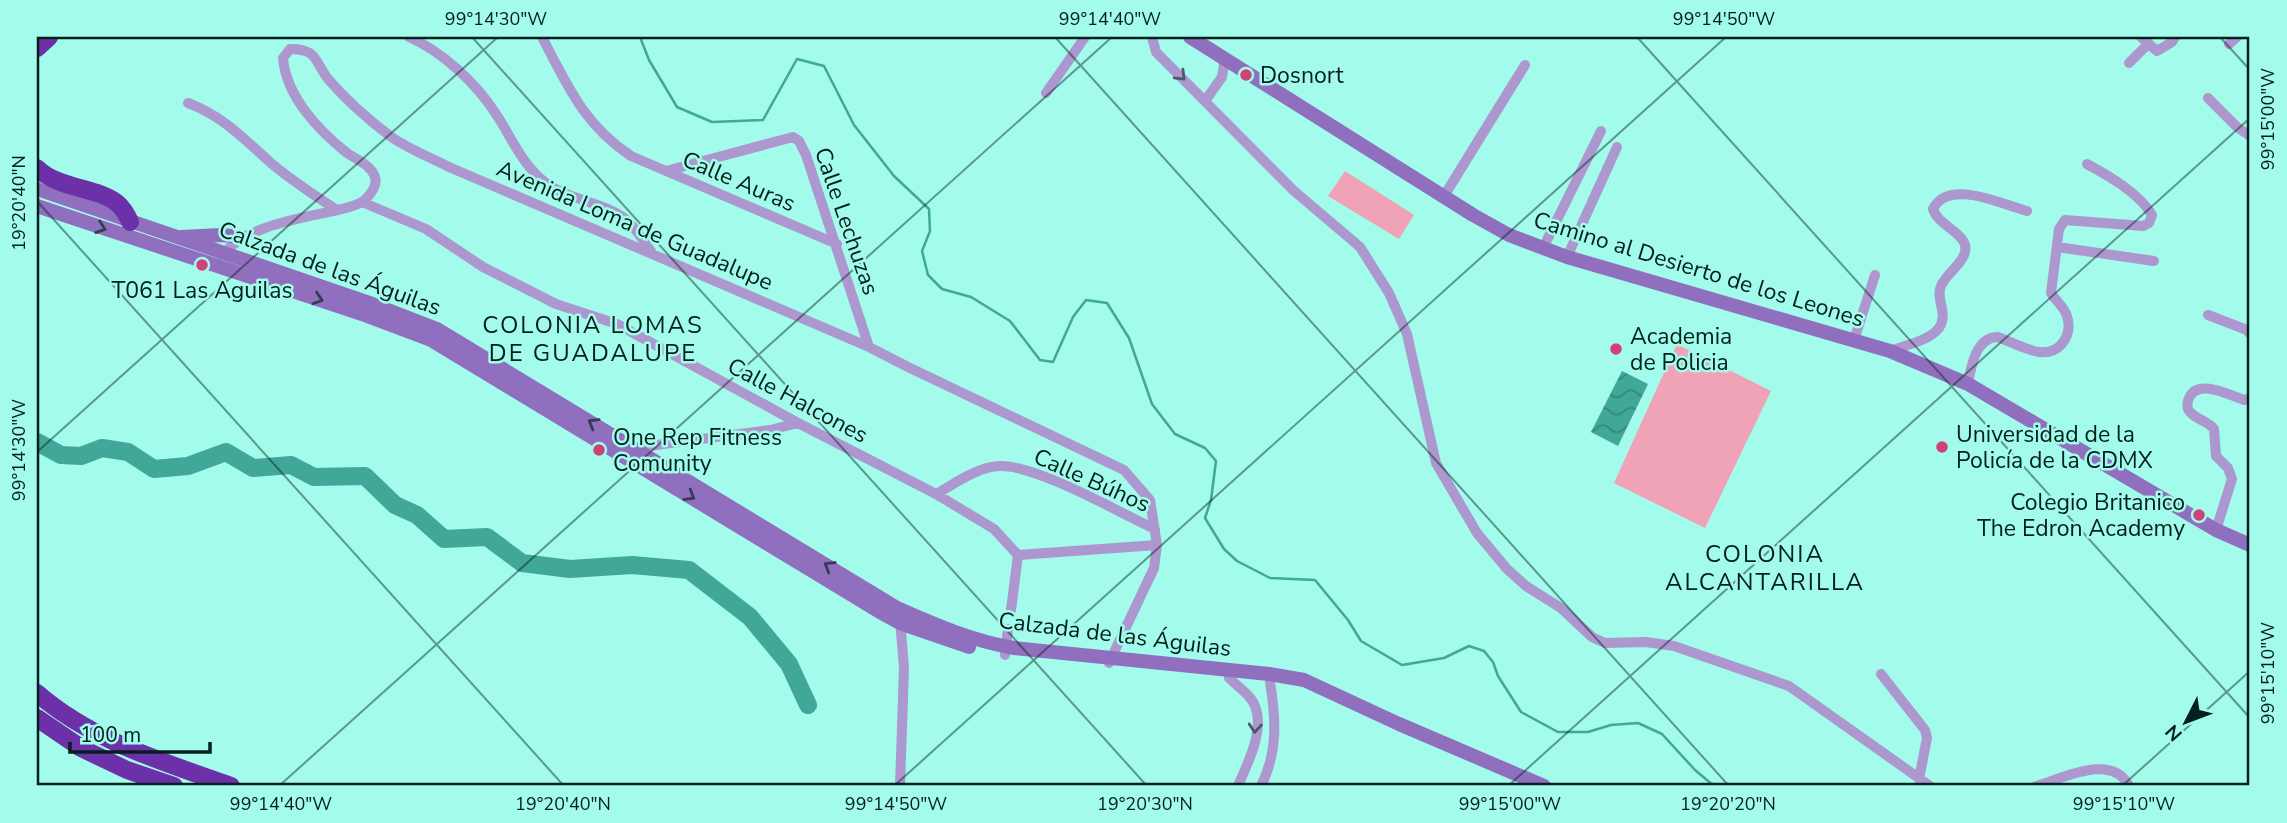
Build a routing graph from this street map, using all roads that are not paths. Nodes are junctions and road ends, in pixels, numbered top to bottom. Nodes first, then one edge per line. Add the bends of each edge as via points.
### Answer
1 (49, 37) edge
2 (409, 37) edge
3 (542, 37) edge
4 (1085, 37) edge
5 (1153, 37) edge
6 (1190, 37) edge
7 (2175, 37) edge
8 (2144, 40) edge
9 (37, 48) edge
10 (1225, 58) junction
11 (2129, 62) dead end
12 (1525, 65) dead end
13 (1046, 93) dead end
14 (2208, 98) dead end
15 (1205, 101) junction
16 (188, 103) dead end
17 (1601, 131) dead end
18 (2250, 136) edge
19 (1617, 147) dead end
20 (2087, 164) dead end
21 (666, 171) junction
22 (39, 177) edge
23 (1444, 196) junction
24 (362, 202) junction
25 (37, 206) edge
26 (337, 210) junction
27 (2027, 211) dead end
28 (130, 222) joint
29 (176, 237) junction
30 (242, 237) junction
31 (837, 244) junction
32 (2057, 247) junction
33 (1543, 248) junction
34 (652, 252) junction
35 (1567, 257) junction
36 (220, 260) junction
37 (2154, 261) dead end
38 (1875, 275) dead end
39 (2208, 315) dead end
40 (2250, 334) edge
41 (1854, 340) junction
42 (869, 346) junction
43 (1890, 351) junction
44 (1968, 384) junction
45 (2250, 398) edge
46 (798, 424) junction
47 (635, 447) junction
48 (620, 453) junction
49 (936, 494) junction
50 (2211, 527) junction
51 (1155, 529) junction
52 (1157, 545) junction
53 (2250, 545) edge
54 (1018, 555) junction
55 (897, 608) junction
56 (1011, 610) dead end
57 (902, 624) junction
58 (1008, 629) dead end
59 (1005, 651) junction
60 (1109, 661) junction
61 (1881, 674) dead end
62 (1228, 678) junction
63 (1270, 682) junction
64 (1327, 692) junction
65 (37, 693) edge
66 (1255, 706) junction
67 (1274, 707) junction
68 (37, 718) edge
69 (1919, 779) junction
70 (174, 786) edge
71 (231, 786) edge
72 (900, 786) edge
73 (1238, 786) edge
74 (1261, 786) edge
75 (1544, 786) edge
76 (1930, 786) edge
77 (2036, 786) edge
78 (2129, 786) edge

1 - 9 highway
2 - 34 street via 447,61 472,85 495,112 525,163 547,184 625,218
3 - 21 street via 588,119 621,149
4 - 13 street
5 -> 15 street via 1156,52
6 - 10 main road, Camino al Desierto de los Leones
7 - 8 street via 2157,51
8 - 11 street
10 - 15 street via 1222,77
10 - 23 main road, Camino al Desierto de los Leones
12 - 23 street
14 - 18 street
15 - 69 street via 1293,190 1360,247 1389,293 1407,334 1436,463 1477,533 1507,569 1605,643 1674,646 1789,686
16 - 26 street via 209,111 305,190
17 - 33 street
19 - 35 street
20 - 32 street via 2132,194 2152,215 2143,226 2065,220
21 - 31 street, Calle Auras
21 - 31 street, Calle Lechuzas via 793,137 806,155
22 - 28 highway via 111,200
23 - 33 main road, Camino al Desierto de los Leones
24 - 26 street
24 - 34 street, Avenida Loma de Guadalupe via 375,188 376,178 369,167 320,128 294,94 284,74 283,58 290,50 314,54 352,104 392,137 449,167
24 - 46 street, Calle Halcones via 426,229 483,267 556,304 617,324
25 -> 36 main road, Calzada de las Águilas
26 - 30 street via 296,218
27 - 43 street via 1962,193 1937,200 1936,216 1963,240 1964,253 1939,290 1940,327
28 - 29 main road, Calzada de las Águilas
29 - 30 main road
29 - 36 main road, Calzada de las Águilas
30 - 36 street
31 - 42 street, Calle Lechuzas
32 - 37 street
32 - 44 street via 2051,293 2066,314 2065,341 2044,352 1991,337 1975,356
33 - 35 main road, Camino al Desierto de los Leones
34 - 42 street, Avenida Loma de Guadalupe
35 - 41 main road, Camino al Desierto de los Leones
47 -> 36 main road, Calzada de las Águilas via 437,329 367,302
36 -> 48 main road, Calzada de las Águilas via 431,340
38 - 41 street
39 - 40 street
41 - 43 main road, Camino al Desierto de los Leones
42 - 51 street, Avenida Loma de Guadalupe via 1124,470 1150,500
43 - 44 main road, Camino al Desierto de los Leones
44 - 50 main road, Camino al Desierto de los Leones
45 - 50 street via 2205,387 2188,399 2190,411 2214,429 2216,456 2232,479
46 - 47 street
46 - 49 street, Calle Halcones
47 - 48 street
55 -> 47 main road, Calzada de las Águilas
48 -> 57 main road, Calzada de las Águilas
49 - 51 street, Calle Búhos via 980,470 1024,468
49 - 54 street, Calle Halcones via 994,529
50 - 53 main road, Camino al Desierto de los Leones
51 - 52 street, Avenida Loma de Guadalupe
52 - 54 street
52 - 60 street, Avenida Loma de Guadalupe via 1154,569
54 - 56 street
55 - 57 street
55 - 59 main road, Calzada de las Águilas
57 - 59 main road, Calzada de las Águilas via 963,645
57 - 72 street
58 - 59 street
59 - 60 main road, Calzada de las Águilas via 1059,662
60 - 62 main road, Calzada de las Águilas
60 - 64 main road, Calzada de las Águilas via 1269,674 1304,680
61 - 69 street via 1925,730
62 - 63 main road, Calzada de las Águilas
62 - 66 street
63 - 64 main road, Calzada de las Águilas
63 - 67 street
64 - 75 main road, Calzada de las Águilas
65 - 71 highway via 94,732
66 - 67 street
66 -> 73 street via 1255,739
67 - 74 street via 1276,734 1270,768
68 - 70 highway via 81,748
69 - 76 street
77 - 78 street via 2099,769 2122,776

